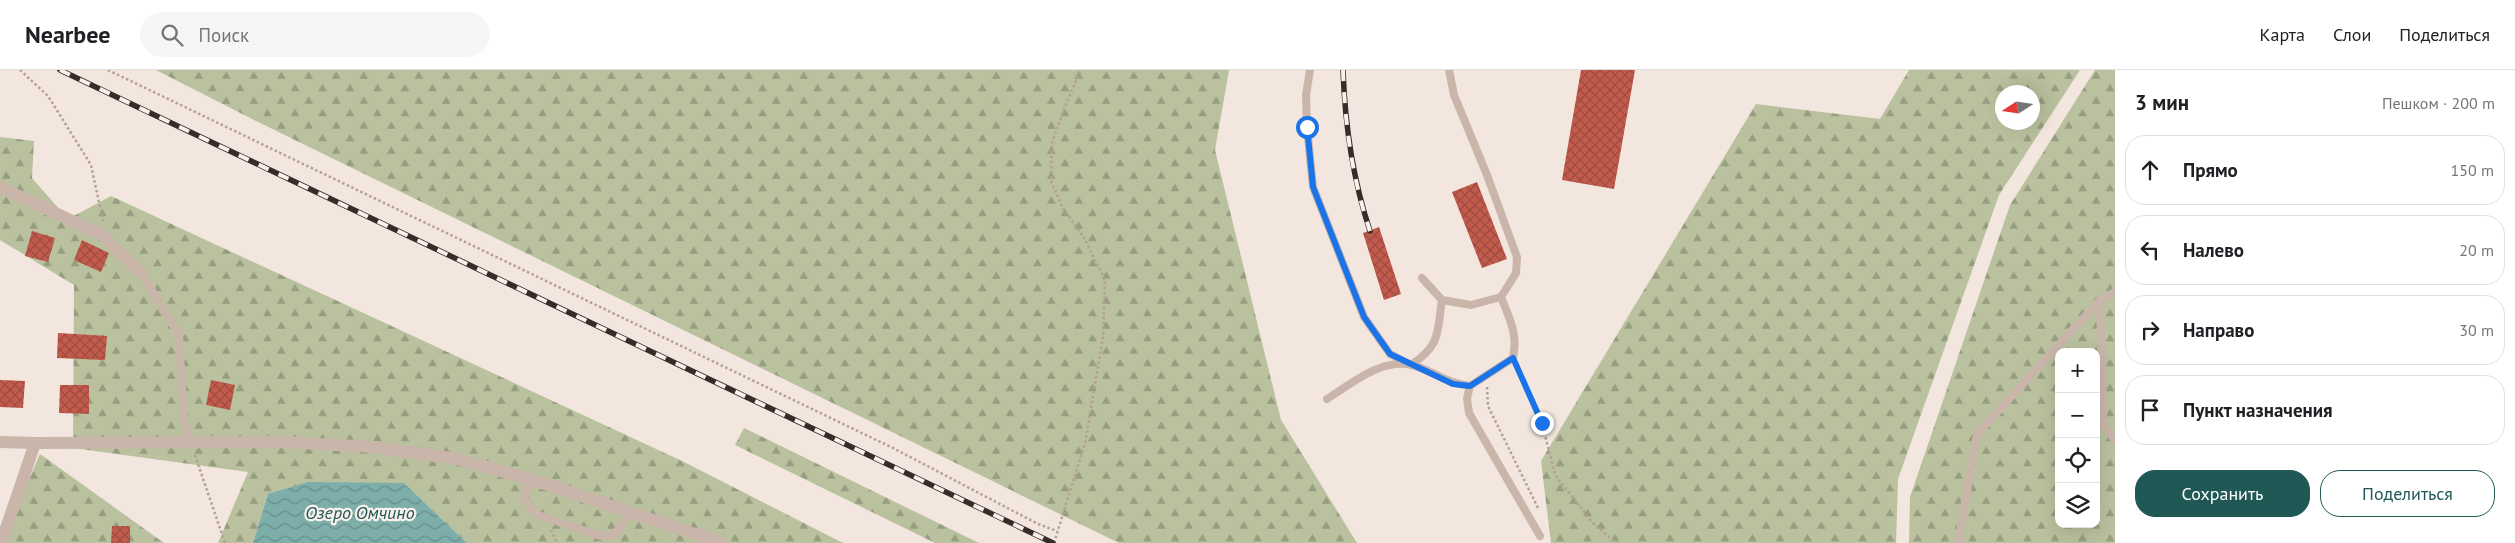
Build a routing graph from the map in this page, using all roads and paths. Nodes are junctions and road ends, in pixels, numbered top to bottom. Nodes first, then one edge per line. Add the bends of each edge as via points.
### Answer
1 (20, 70) edge
2 (108, 70) edge
3 (1081, 70) edge
4 (1310, 70) edge
5 (1449, 70) edge
6 (0, 187) edge
7 (102, 235) junction
8 (142, 274) joint
9 (1422, 278) dead end
10 (2115, 292) edge
11 (1501, 297) junction
12 (1442, 300) junction
13 (2100, 300) junction
14 (1513, 358) junction
15 (1411, 365) junction
16 (1490, 373) junction
17 (1470, 386) junction
18 (1327, 399) dead end
19 (2115, 440) edge
20 (190, 441) junction
21 (0, 442) edge
22 (35, 443) junction
23 (530, 479) junction
24 (629, 514) junction
25 (1057, 531) junction
26 (1540, 536) joint
27 (1, 543) edge
28 (225, 543) edge
29 (722, 543) edge
30 (1054, 543) edge
31 (1616, 543) edge
32 (1958, 543) edge

1 - 7 path via 48,96 91,165 104,224
2 - 25 path via 884,444
3 - 25 path via 1064,106 1052,143 1051,180 1063,208 1084,238 1105,280 1103,337 1085,443
4 - 15 lane via 1306,95 1313,187 1364,317 1390,354
5 - 11 lane via 1454,95 1517,256 1516,273
6 - 7 street
7 - 8 street
8 - 20 lane via 179,335 184,420
9 - 12 lane
10 - 13 lane
11 - 12 lane via 1471,305
11 - 14 lane via 1514,332
12 - 15 lane via 1436,338 1430,352
13 - 19 lane via 2103,426
13 - 32 lane via 1977,434
14 - 16 lane
14 - 31 path via 1542,423 1554,475 1593,523
15 - 17 lane via 1453,384
15 - 18 lane via 1388,366 1369,373
16 - 17 lane
16 - 26 path via 1486,393 1488,406 1539,509
17 - 26 lane via 1467,398 1469,413
20 - 22 street
20 - 23 street via 374,447 457,459
20 - 28 path
21 - 22 street
22 - 27 street
23 - 24 street
23 - 24 lane via 524,497 535,514 601,536 615,534
24 - 29 street
25 - 30 path

